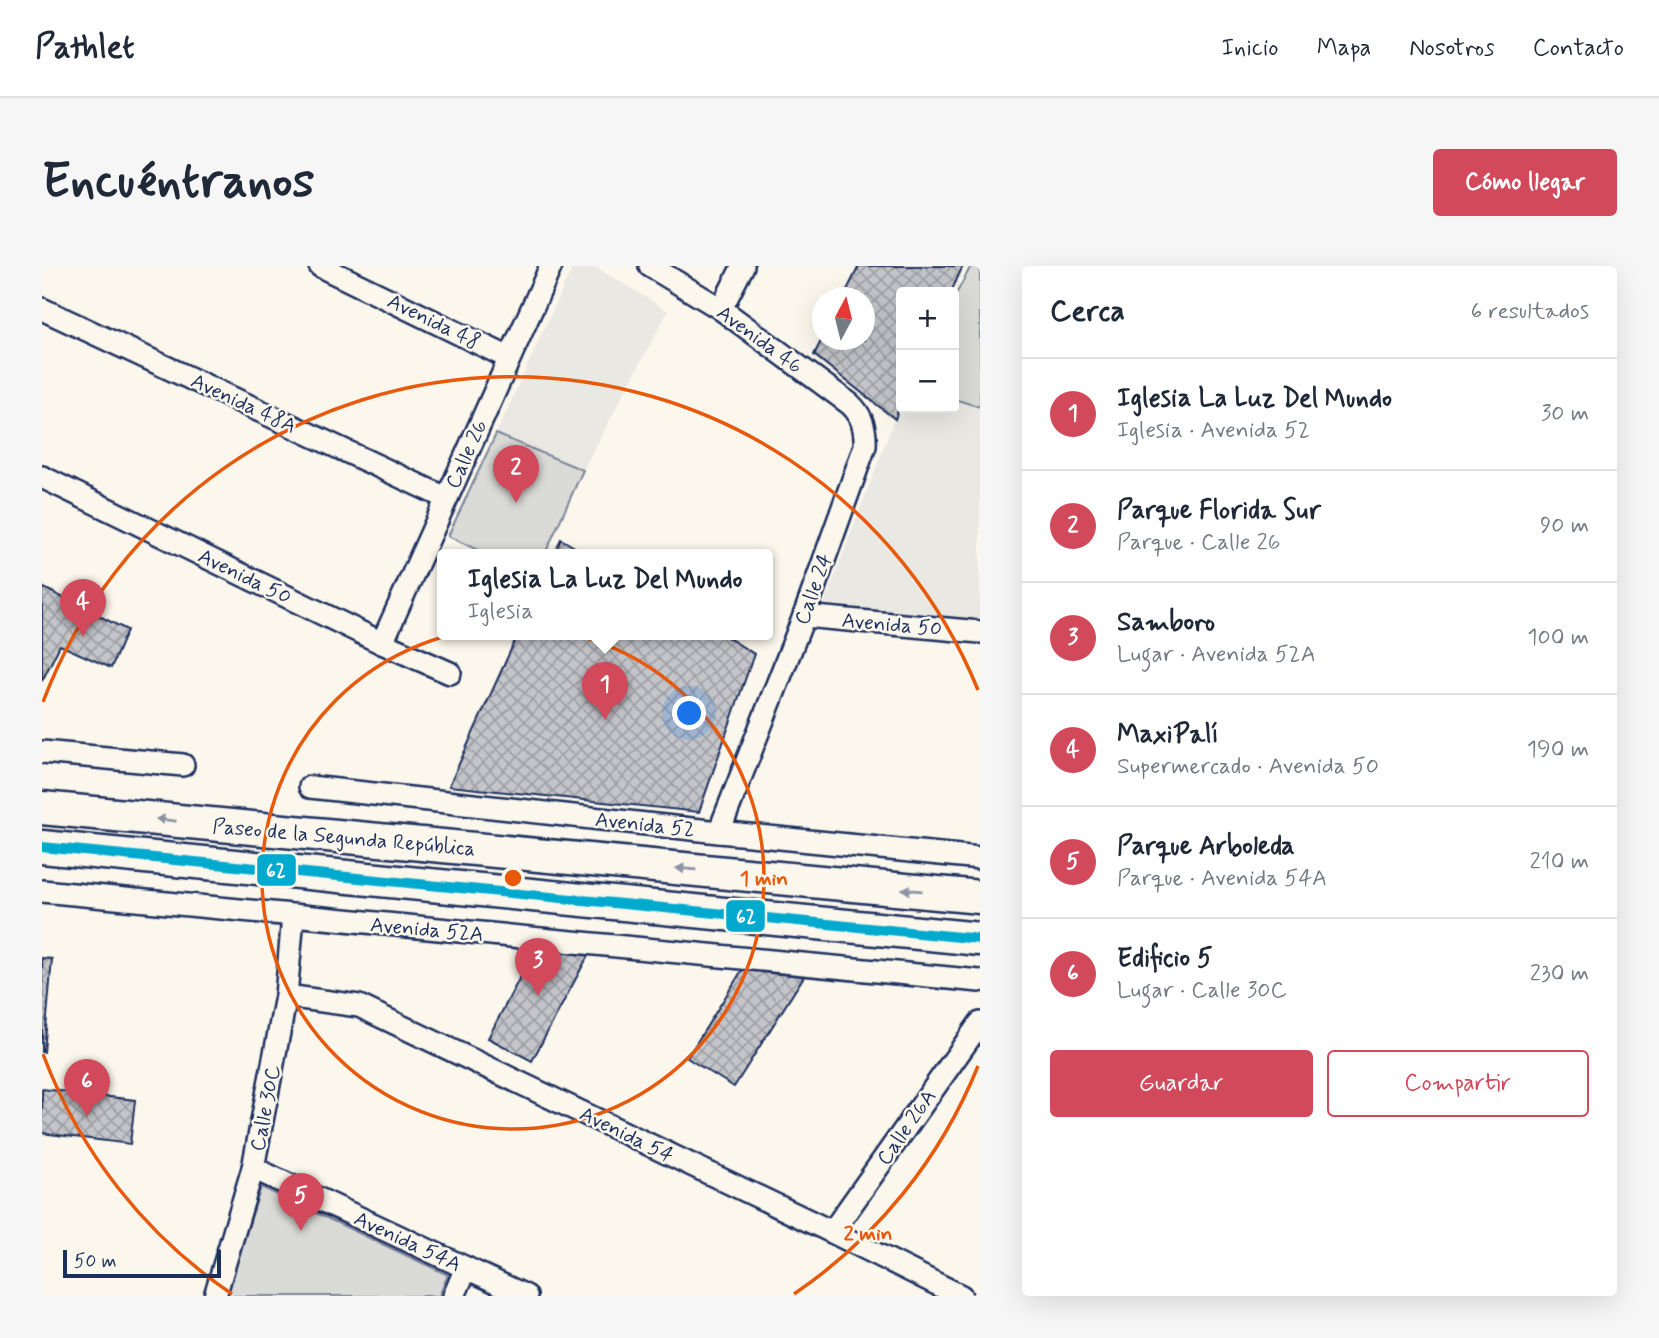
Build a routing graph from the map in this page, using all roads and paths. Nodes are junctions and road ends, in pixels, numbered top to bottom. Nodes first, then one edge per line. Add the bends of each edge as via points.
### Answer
1 (320, 266) edge
2 (551, 266) edge
3 (650, 266) edge
4 (743, 266) edge
5 (42, 309) edge
6 (721, 310) junction
7 (509, 358) junction
8 (862, 422) joint
9 (42, 477) edge
10 (446, 498) junction
11 (804, 616) junction
12 (980, 632) edge
13 (382, 643) junction
14 (450, 673) dead end
15 (42, 752) edge
16 (183, 765) dead end
17 (310, 787) dead end
18 (42, 808) edge
19 (719, 832) junction
20 (42, 847) edge
21 (980, 858) edge
22 (42, 891) edge
23 (980, 897) edge
24 (293, 916) junction
25 (980, 939) edge
26 (980, 981) edge
27 (286, 996) junction
28 (980, 1023) edge
29 (253, 1168) junction
30 (832, 1232) junction
31 (466, 1268) junction
32 (953, 1294) edge
33 (215, 1296) edge
34 (454, 1296) edge
35 (526, 1296) edge

1 - 7 street, Avenida 48
2 - 7 street, Calle 26
3 - 6 street, Avenida 46
4 - 6 street
5 - 10 street, Avenida 48A
6 - 8 street, Avenida 46 via 850,404
7 - 10 street, Calle 26
8 - 11 street, Calle 24 via 865,446
9 - 13 street, Avenida 50
10 - 13 street, Calle 26
11 - 12 street, Avenida 50
11 - 19 street, Calle 24
13 - 14 street, Avenida 50
15 - 16 street
17 - 19 street, Avenida 52
23 -> 18 highway, Paseo de la Segunda República
19 - 21 street, Avenida 52
20 - 25 highway, Paseo de la Segunda República
22 - 24 street, Avenida 52A
24 - 26 street, Avenida 52A
24 - 27 street, Calle 30C
27 - 29 street, Calle 30C
27 - 30 street, Avenida 54 via 359,1006
28 - 30 street, Calle 26A
29 - 31 street, Avenida 54A
29 - 33 street, Calle 30C
30 - 32 street, Avenida 54
31 - 34 street
31 - 35 street, Avenida 54A

